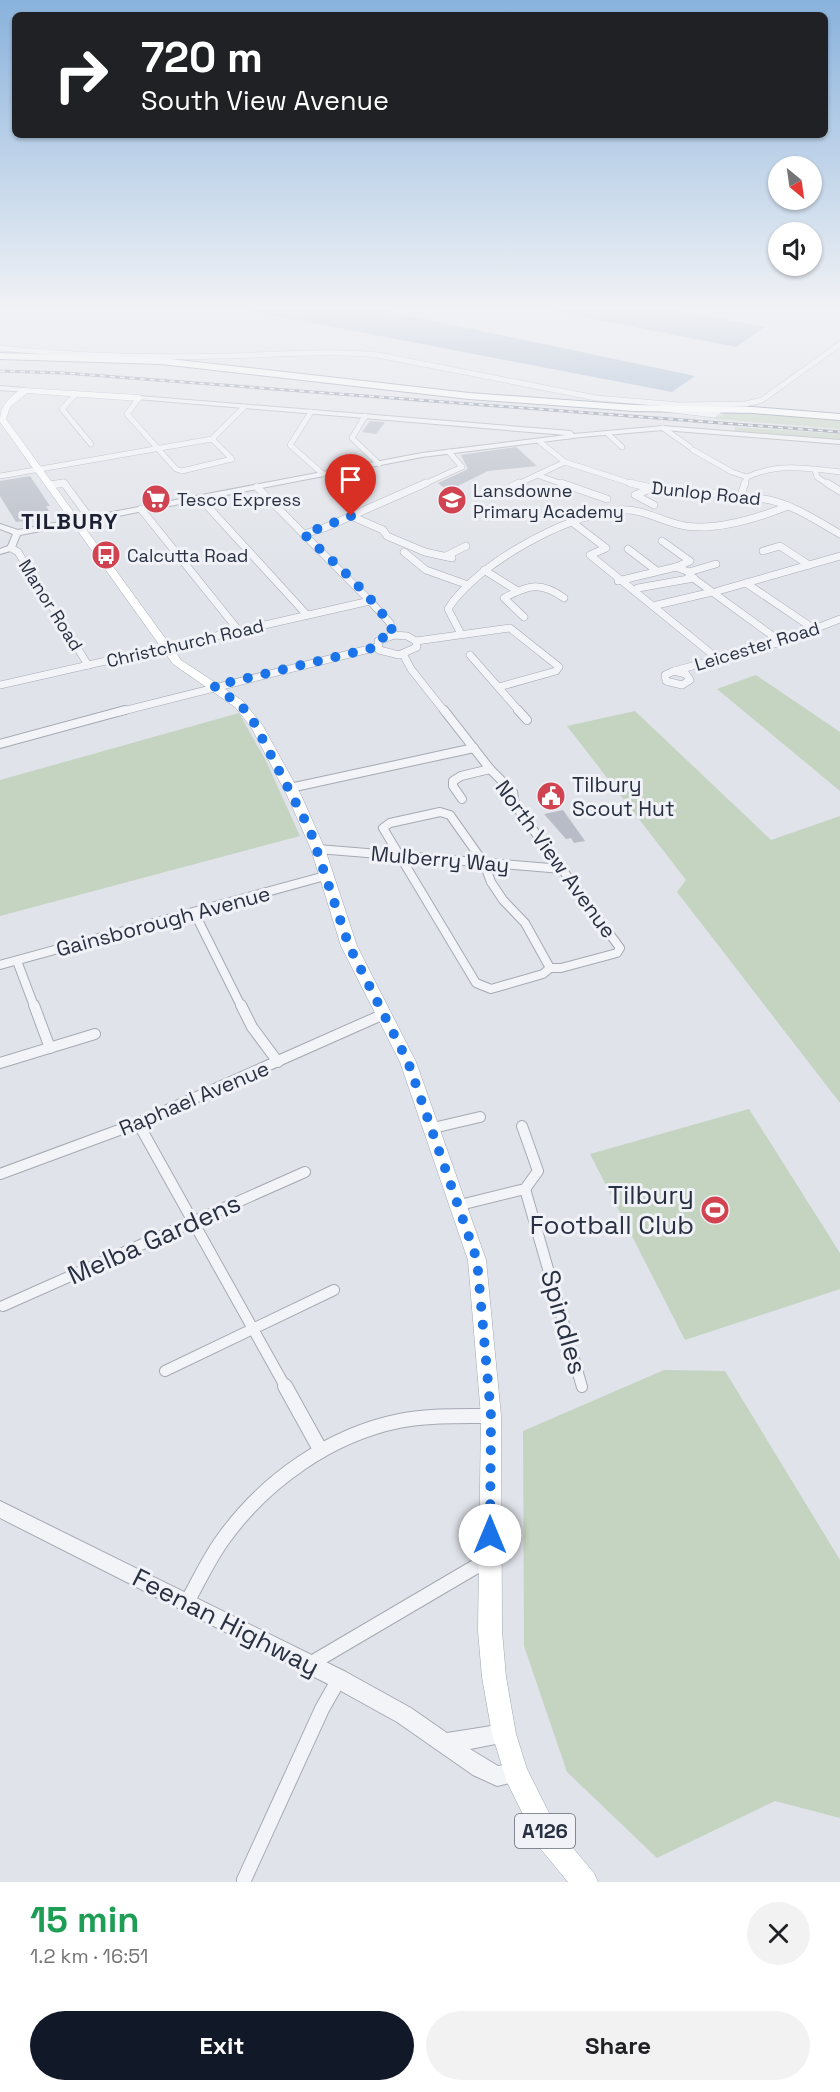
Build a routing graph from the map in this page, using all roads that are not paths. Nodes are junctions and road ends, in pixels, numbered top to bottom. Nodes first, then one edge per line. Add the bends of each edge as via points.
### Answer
1 (18, 397) edge
2 (73, 397) edge
3 (121, 397) edge
4 (498, 397) edge
5 (590, 397) edge
6 (766, 397) edge
7 (140, 398) junction
8 (244, 407) junction
9 (311, 412) junction
10 (365, 416) junction
11 (840, 417) edge
12 (660, 428) junction
13 (608, 434) junction
14 (581, 435) junction
15 (212, 439) junction
16 (540, 442) junction
17 (840, 442) edge
18 (91, 444) dead end
19 (622, 447) dead end
20 (158, 448) junction
21 (449, 452) junction
22 (565, 462) junction
23 (379, 464) junction
24 (38, 470) junction
25 (815, 470) junction
26 (840, 472) edge
27 (323, 474) junction
28 (537, 475) junction
29 (0, 476) edge
30 (747, 477) junction
31 (257, 487) junction
32 (650, 489) junction
33 (533, 491) dead end
34 (840, 491) edge
35 (741, 495) junction
36 (200, 498) junction
37 (607, 499) dead end
38 (654, 505) dead end
39 (788, 506) junction
40 (141, 509) junction
41 (351, 516) junction
42 (81, 518) junction
43 (572, 522) junction
44 (0, 526) edge
45 (17, 533) junction
46 (304, 534) junction
47 (840, 534) edge
48 (662, 541) dead end
49 (466, 546) dead end
50 (11, 548) junction
51 (628, 549) dead end
52 (763, 551) dead end
53 (0, 552) edge
54 (404, 552) dead end
55 (840, 556) edge
56 (716, 564) dead end
57 (809, 565) junction
58 (676, 567) junction
59 (484, 570) junction
60 (657, 571) junction
61 (691, 575) junction
62 (618, 581) junction
63 (746, 583) junction
64 (468, 585) junction
65 (638, 588) dead end
66 (516, 590) junction
67 (715, 591) junction
68 (564, 598) dead end
69 (370, 601) junction
70 (657, 605) dead end
71 (307, 615) junction
72 (524, 617) dead end
73 (840, 619) edge
74 (814, 629) junction
75 (239, 631) junction
76 (461, 634) junction
77 (394, 635) junction
78 (416, 641) junction
79 (781, 642) junction
80 (377, 647) junction
81 (166, 648) junction
82 (403, 654) junction
83 (470, 655) dead end
84 (718, 659) junction
85 (88, 665) junction
86 (674, 671) dead end
87 (0, 685) edge
88 (214, 686) junction
89 (499, 687) junction
90 (527, 720) dead end
91 (0, 744) edge
92 (474, 748) junction
93 (490, 769) junction
94 (290, 788) junction
95 (462, 799) dead end
96 (318, 849) junction
97 (399, 855) junction
98 (484, 863) junction
99 (562, 869) junction
100 (325, 876) junction
101 (194, 912) junction
102 (17, 960) junction
103 (0, 965) edge
104 (550, 968) junction
105 (384, 1014) junction
106 (95, 1034) dead end
107 (50, 1048) junction
108 (278, 1062) junction
109 (0, 1063) edge
110 (480, 1117) dead end
111 (138, 1123) junction
112 (522, 1126) dead end
113 (433, 1128) junction
114 (304, 1172) dead end
115 (0, 1174) edge
116 (525, 1189) junction
117 (460, 1205) junction
118 (193, 1221) junction
119 (334, 1290) dead end
120 (3, 1306) dead end
121 (253, 1329) junction
122 (165, 1371) dead end
123 (582, 1387) dead end
124 (491, 1416) junction
125 (321, 1450) junction
126 (0, 1509) edge
127 (490, 1559) junction
128 (187, 1602) junction
129 (310, 1664) junction
130 (339, 1679) junction
131 (504, 1734) junction
132 (448, 1743) junction
133 (516, 1773) junction
134 (243, 1880) dead end
135 (585, 1882) edge

1 - 24 main road, A126 via 3,411 2,419
2 - 18 street via 62,409
3 - 7 main road
4 - 11 highway
5 - 6 street via 698,405 746,404
7 - 8 street
7 - 20 street via 127,414
8 - 9 street
8 - 15 street
9 - 10 street
9 - 27 street via 290,445
10 - 14 street
10 - 23 street via 352,438
12 - 13 street
12 - 17 street
12 - 30 street via 732,472
13 - 14 street
13 - 19 street
14 - 16 street
15 - 20 street
15 - 20 street via 232,459 182,471
16 - 21 street
16 - 22 street, Dunlop Road
20 - 24 street
21 - 23 street
21 - 41 street via 462,467
22 - 28 street
22 - 32 street, Dunlop Road
23 - 27 street
24 - 29 street
24 - 42 main road, A126
25 - 26 street
25 - 30 street via 774,469
25 - 34 street via 817,477
27 - 31 street
28 - 33 street via 515,485
28 - 37 street
30 - 35 street
31 - 36 street
31 - 46 street
32 - 35 street, Dunlop Road
32 - 38 street via 635,495
35 - 39 street, Dunlop Road
36 - 40 street
36 - 71 street
39 - 43 street via 702,527 621,509
39 - 47 street, Dunlop Road
40 - 42 street
40 - 75 street
41 - 46 street
41 - 49 street via 425,552 449,557
42 - 45 street
42 - 81 main road, A126
43 - 59 street
43 - 62 street via 606,548 590,555
44 - 45 street
45 - 50 street
46 - 69 street
48 - 58 street via 690,561
50 - 53 street
50 - 85 street, Manor Road via 18,552
51 - 60 street
52 - 57 street via 780,546
54 - 64 street via 426,570
55 - 57 street
56 - 61 street
57 - 63 street
58 - 60 street
58 - 61 street
59 - 64 street
59 - 66 street
60 - 62 street
61 - 65 street
61 - 67 street
62 - 84 street
63 - 67 street
63 - 74 street
64 - 76 street via 451,600 448,609
66 - 68 street via 546,585
66 - 72 street via 504,599
67 - 70 street
67 - 79 street
69 - 71 street, Christchurch Road
69 - 77 street via 390,623
71 - 75 street, Christchurch Road
73 - 74 street, Leicester Road
74 - 79 street, Leicester Road
75 - 81 street, Christchurch Road
76 - 78 street
76 - 89 street via 510,628 559,667
77 - 78 street
77 - 80 street via 382,638
78 - 82 street via 415,650
79 - 84 street, Leicester Road
80 - 82 street via 388,654
80 - 88 street
81 - 85 street, Christchurch Road
81 - 88 main road, A126 via 177,662
82 - 92 street, North View Avenue
83 - 89 street
84 - 86 street, Leicester Road
85 - 87 street, Christchurch Road
88 - 91 street
88 - 94 main road, A126 via 250,715
89 - 90 street
92 - 93 street, North View Avenue
92 - 94 street
93 - 95 street via 453,780
93 - 99 street, North View Avenue via 513,792 515,805
94 - 96 main road, A126
96 - 97 street, Mulberry Way
96 - 100 main road, A126
97 - 98 street, Mulberry Way
97 - 98 street via 384,826 445,812
97 - 104 street via 479,986 490,988 543,974
98 - 99 street, Mulberry Way
98 - 104 street via 491,882 520,916
99 - 104 street, North View Avenue via 620,951
100 - 101 street, Gainsborough Avenue
100 - 105 main road, A126 via 349,946
101 - 102 street, Gainsborough Avenue
101 - 108 street via 252,1027
102 - 103 street, Gainsborough Avenue
102 - 107 street
105 - 108 street, Raphael Avenue
105 - 113 main road, A126 via 408,1062
106 - 107 street
107 - 109 street
108 - 111 street, Raphael Avenue
110 - 113 street
111 - 115 street, Raphael Avenue
111 - 118 street
112 - 116 street via 537,1171
113 - 117 main road, A126
114 - 118 street, Melba Gardens
116 - 117 street
116 - 123 street, Spindles
117 - 124 main road, A126 via 477,1260
118 - 120 street, Melba Gardens
118 - 121 street
119 - 121 street
121 - 122 street
121 - 125 street
124 - 125 street via 399,1421
124 - 127 main road, A126
125 - 128 street via 287,1472 254,1503 228,1533
126 - 128 street, Feenan Highway
127 - 129 street
127 - 131 main road, A126 via 494,1671
128 - 129 street, Feenan Highway
129 - 130 street, Feenan Highway
130 - 132 street, Feenan Highway
130 - 134 street
131 - 132 street
131 - 133 main road, A126
132 - 133 street, Feenan Highway via 455,1752 498,1776
133 - 135 main road, A126 via 548,1838

